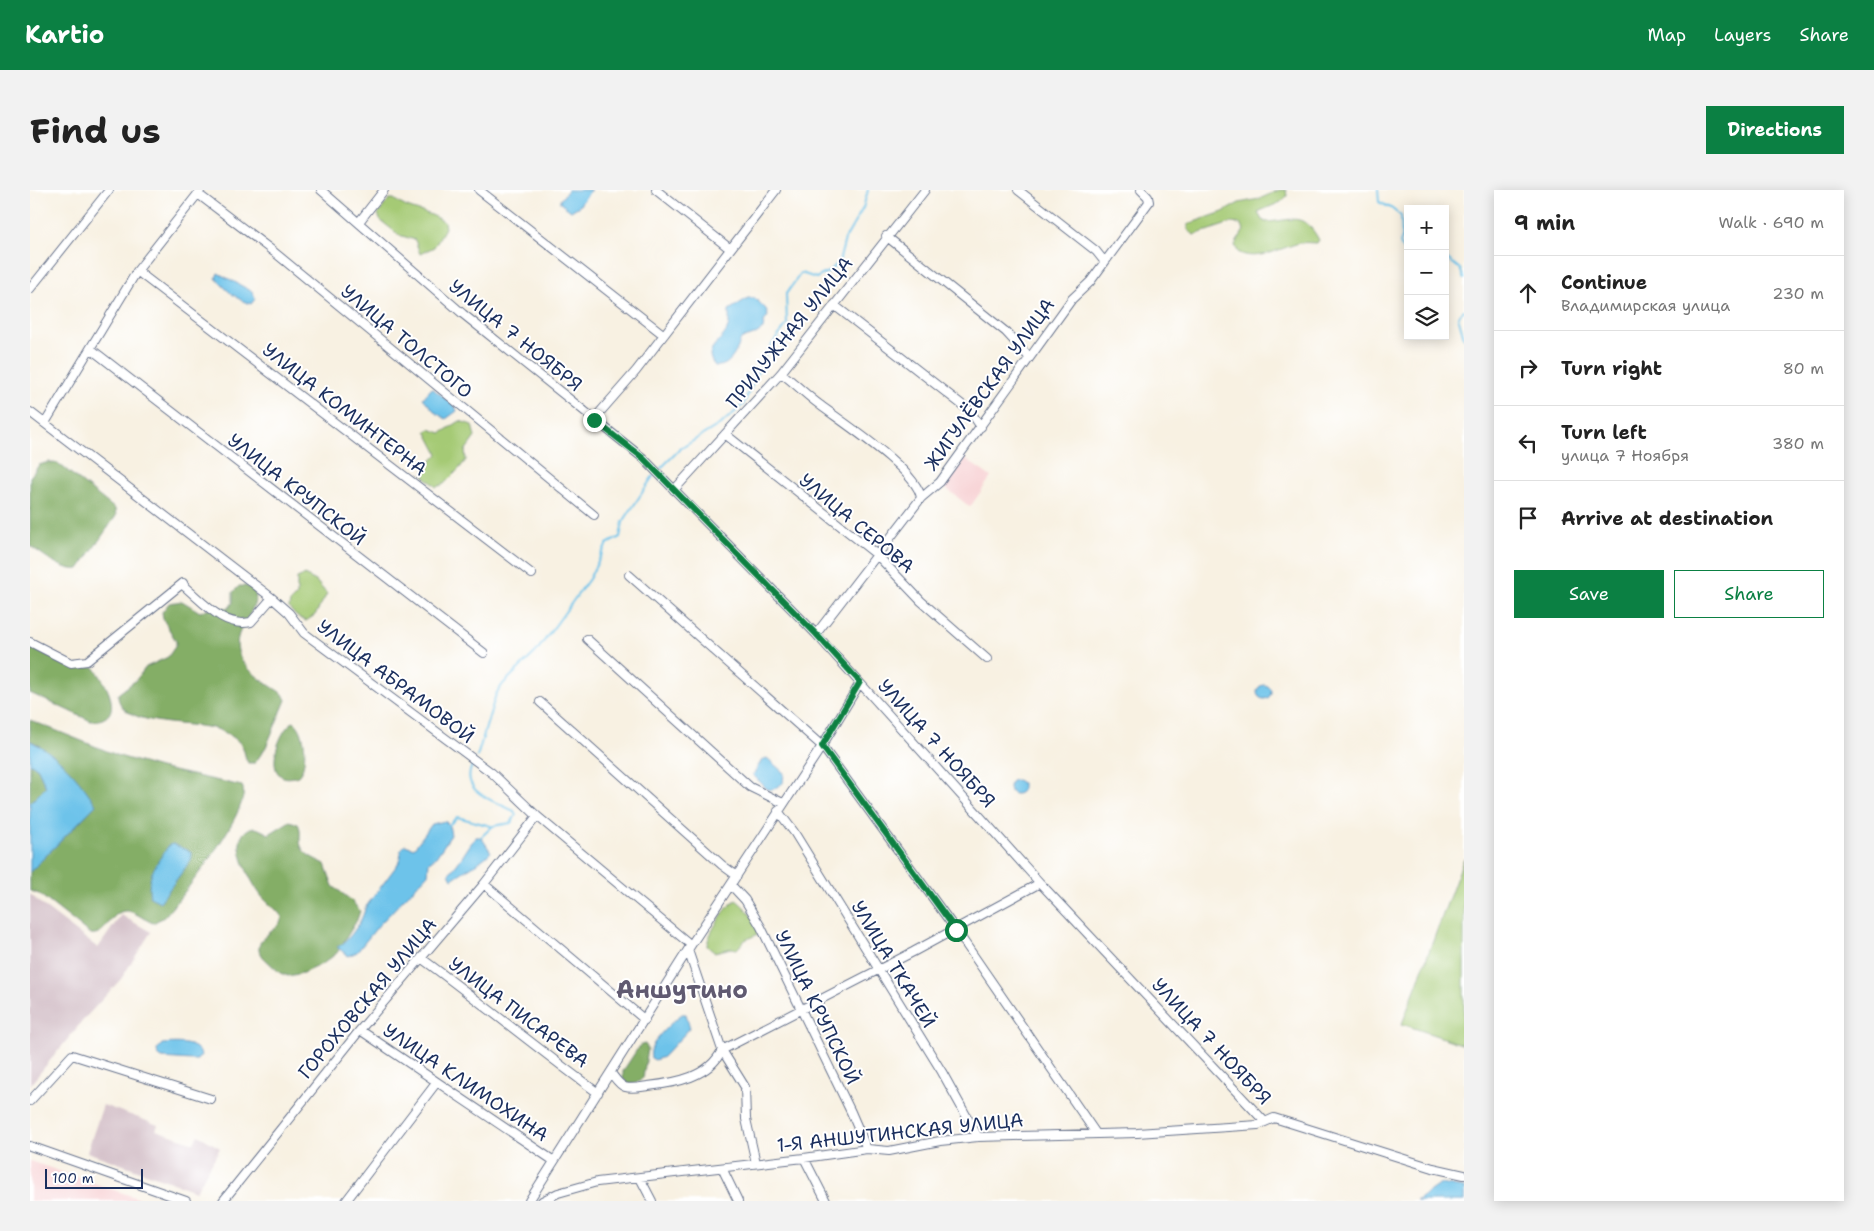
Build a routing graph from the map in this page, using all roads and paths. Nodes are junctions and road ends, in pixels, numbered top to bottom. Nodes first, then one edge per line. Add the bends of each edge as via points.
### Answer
1 (109, 190) edge
2 (321, 190) edge
3 (384, 190) edge
4 (480, 190) edge
5 (656, 190) edge
6 (776, 190) edge
7 (924, 190) edge
8 (1018, 190) edge
9 (1141, 190) edge
10 (199, 192) edge
11 (359, 222) junction
12 (886, 236) junction
13 (729, 248) junction
14 (1104, 261) junction
15 (137, 271) junction
16 (30, 288) edge
17 (834, 305) junction
18 (664, 335) junction
19 (91, 349) junction
20 (1029, 357) junction
21 (781, 373) junction
22 (30, 412) edge
23 (594, 420) junction
24 (44, 424) junction
25 (981, 427) junction
26 (725, 434) junction
27 (674, 490) junction
28 (921, 498) junction
29 (594, 515) dead end
30 (876, 554) junction
31 (532, 574) dead end
32 (629, 575) dead end
33 (272, 598) junction
34 (816, 634) junction
35 (587, 639) dead end
36 (30, 642) edge
37 (484, 653) dead end
38 (987, 659) dead end
39 (860, 682) junction
40 (540, 702) dead end
41 (822, 746) junction
42 (783, 803) junction
43 (778, 811) junction
44 (537, 816) junction
45 (737, 876) junction
46 (1040, 883) junction
47 (484, 884) junction
48 (730, 886) junction
49 (956, 930) junction
50 (689, 948) junction
51 (421, 958) junction
52 (879, 970) junction
53 (800, 1010) junction
54 (645, 1020) junction
55 (360, 1030) junction
56 (722, 1050) junction
57 (611, 1073) junction
58 (438, 1082) junction
59 (598, 1093) junction
60 (211, 1099) dead end
61 (30, 1101) edge
62 (1265, 1122) junction
63 (1095, 1132) junction
64 (978, 1137) junction
65 (30, 1146) edge
66 (867, 1149) junction
67 (804, 1158) junction
68 (554, 1161) junction
69 (756, 1163) junction
70 (722, 1168) junction
71 (1464, 1175) edge
72 (640, 1178) junction
73 (558, 1193) junction
74 (186, 1201) edge
75 (223, 1201) edge
76 (346, 1201) edge
77 (529, 1201) edge
78 (542, 1201) edge
79 (562, 1201) edge
80 (652, 1201) edge
81 (738, 1201) edge
82 (826, 1201) edge

1 - 16 street
2 - 11 street, УЛИЦА 7 НОЯБРЯ
3 - 11 street
4 - 18 street
5 - 13 street
6 - 13 street
7 - 12 street, ПРИЛУЖНАЯ УЛИЦА
8 - 14 street via 1096,251
9 - 14 street, ЖИГУЛЁВСКАЯ УЛИЦА via 1149,199 1124,238
10 - 15 street
10 - 29 street, УЛИЦА ТОЛСТОГО
11 - 23 street, УЛИЦА 7 НОЯБРЯ via 463,314
12 - 17 street, ПРИЛУЖНАЯ УЛИЦА
12 - 20 street via 1006,332
13 - 18 street
14 - 20 street, ЖИГУЛЁВСКАЯ УЛИЦА
15 - 19 street
15 - 31 street, УЛИЦА КОМИНТЕРНА
17 - 21 street, ПРИЛУЖНАЯ УЛИЦА
17 - 25 street via 970,412
18 - 23 street
19 - 24 street
19 - 37 street, УЛИЦА КРУПСКОЙ
20 - 25 street, ЖИГУЛЁВСКАЯ УЛИЦА
21 - 26 street, ПРИЛУЖНАЯ УЛИЦА
21 - 28 street via 911,478
22 - 24 street, УЛИЦА АБРАМОВОЙ
23 - 27 street, УЛИЦА 7 НОЯБРЯ via 643,458
24 - 33 street, УЛИЦА АБРАМОВОЙ
25 - 28 street, ЖИГУЛЁВСКАЯ УЛИЦА via 940,482
26 - 27 street, ПРИЛУЖНАЯ УЛИЦА
26 - 30 street, УЛИЦА СЕРОВА
27 - 34 street, УЛИЦА 7 НОЯБРЯ
28 - 30 street, ЖИГУЛЁВСКАЯ УЛИЦА
30 - 34 street, ЖИГУЛЁВСКАЯ УЛИЦА
30 - 38 street, УЛИЦА СЕРОВА
32 - 41 street
33 - 36 street via 251,622 238,623 221,617 183,583 87,662 71,663
33 - 44 street, УЛИЦА АБРАМОВОЙ via 304,633 492,773
34 - 39 street, УЛИЦА 7 НОЯБРЯ
35 - 42 street via 750,787
39 - 41 street
39 - 46 street, УЛИЦА 7 НОЯБРЯ
40 - 45 street
41 - 42 street
41 - 49 street
42 - 43 street
43 - 45 street
43 - 52 street, УЛИЦА ТКАЧЕЙ
44 - 47 street, ГОРОХОВСКАЯ УЛИЦА
44 - 50 street, УЛИЦА АБРАМОВОЙ
45 - 48 street
46 - 49 street
46 - 62 street, УЛИЦА 7 НОЯБРЯ
47 - 51 street, ГОРОХОВСКАЯ УЛИЦА
47 - 54 street
48 - 50 street
48 - 53 street, УЛИЦА КРУПСКОЙ via 756,917
49 - 52 street
49 - 63 street
50 - 54 street
50 - 56 street
51 - 55 street, ГОРОХОВСКАЯ УЛИЦА
51 - 59 street, УЛИЦА ПИСАРЕВА
52 - 53 street
52 - 64 street, УЛИЦА ТКАЧЕЙ
53 - 56 street
53 - 66 street, УЛИЦА КРУПСКОЙ
54 - 57 street
55 - 58 street, УЛИЦА КЛИМОХИНА
55 - 75 street, ГОРОХОВСКАЯ УЛИЦА
56 - 57 street via 717,1060 704,1069 684,1080 666,1084 624,1087
56 - 69 street via 745,1086 746,1119
57 - 59 street
58 - 68 street, УЛИЦА КЛИМОХИНА
58 - 76 street
59 - 68 street
60 - 61 street via 72,1055
62 - 63 street, 1-Я АНШУТИНСКАЯ УЛИЦА via 1203,1129
62 - 71 street, УЛИЦА 7 НОЯБРЯ via 1274,1118
63 - 64 street, 1-Я АНШУТИНСКАЯ УЛИЦА
64 - 66 street, 1-Я АНШУТИНСКАЯ УЛИЦА via 889,1151
65 - 74 street
66 - 67 street, 1-Я АНШУТИНСКАЯ УЛИЦА
67 - 69 street, 1-Я АНШУТИНСКАЯ УЛИЦА
67 - 82 street
68 - 77 street
69 - 70 street, 1-Я АНШУТИНСКАЯ УЛИЦА
70 - 72 street, 1-Я АНШУТИНСКАЯ УЛИЦА
70 - 81 street
72 - 73 street, 1-Я АНШУТИНСКАЯ УЛИЦА via 598,1182
72 - 80 street
73 - 78 street, 1-Я АНШУТИНСКАЯ УЛИЦА
73 - 79 street

